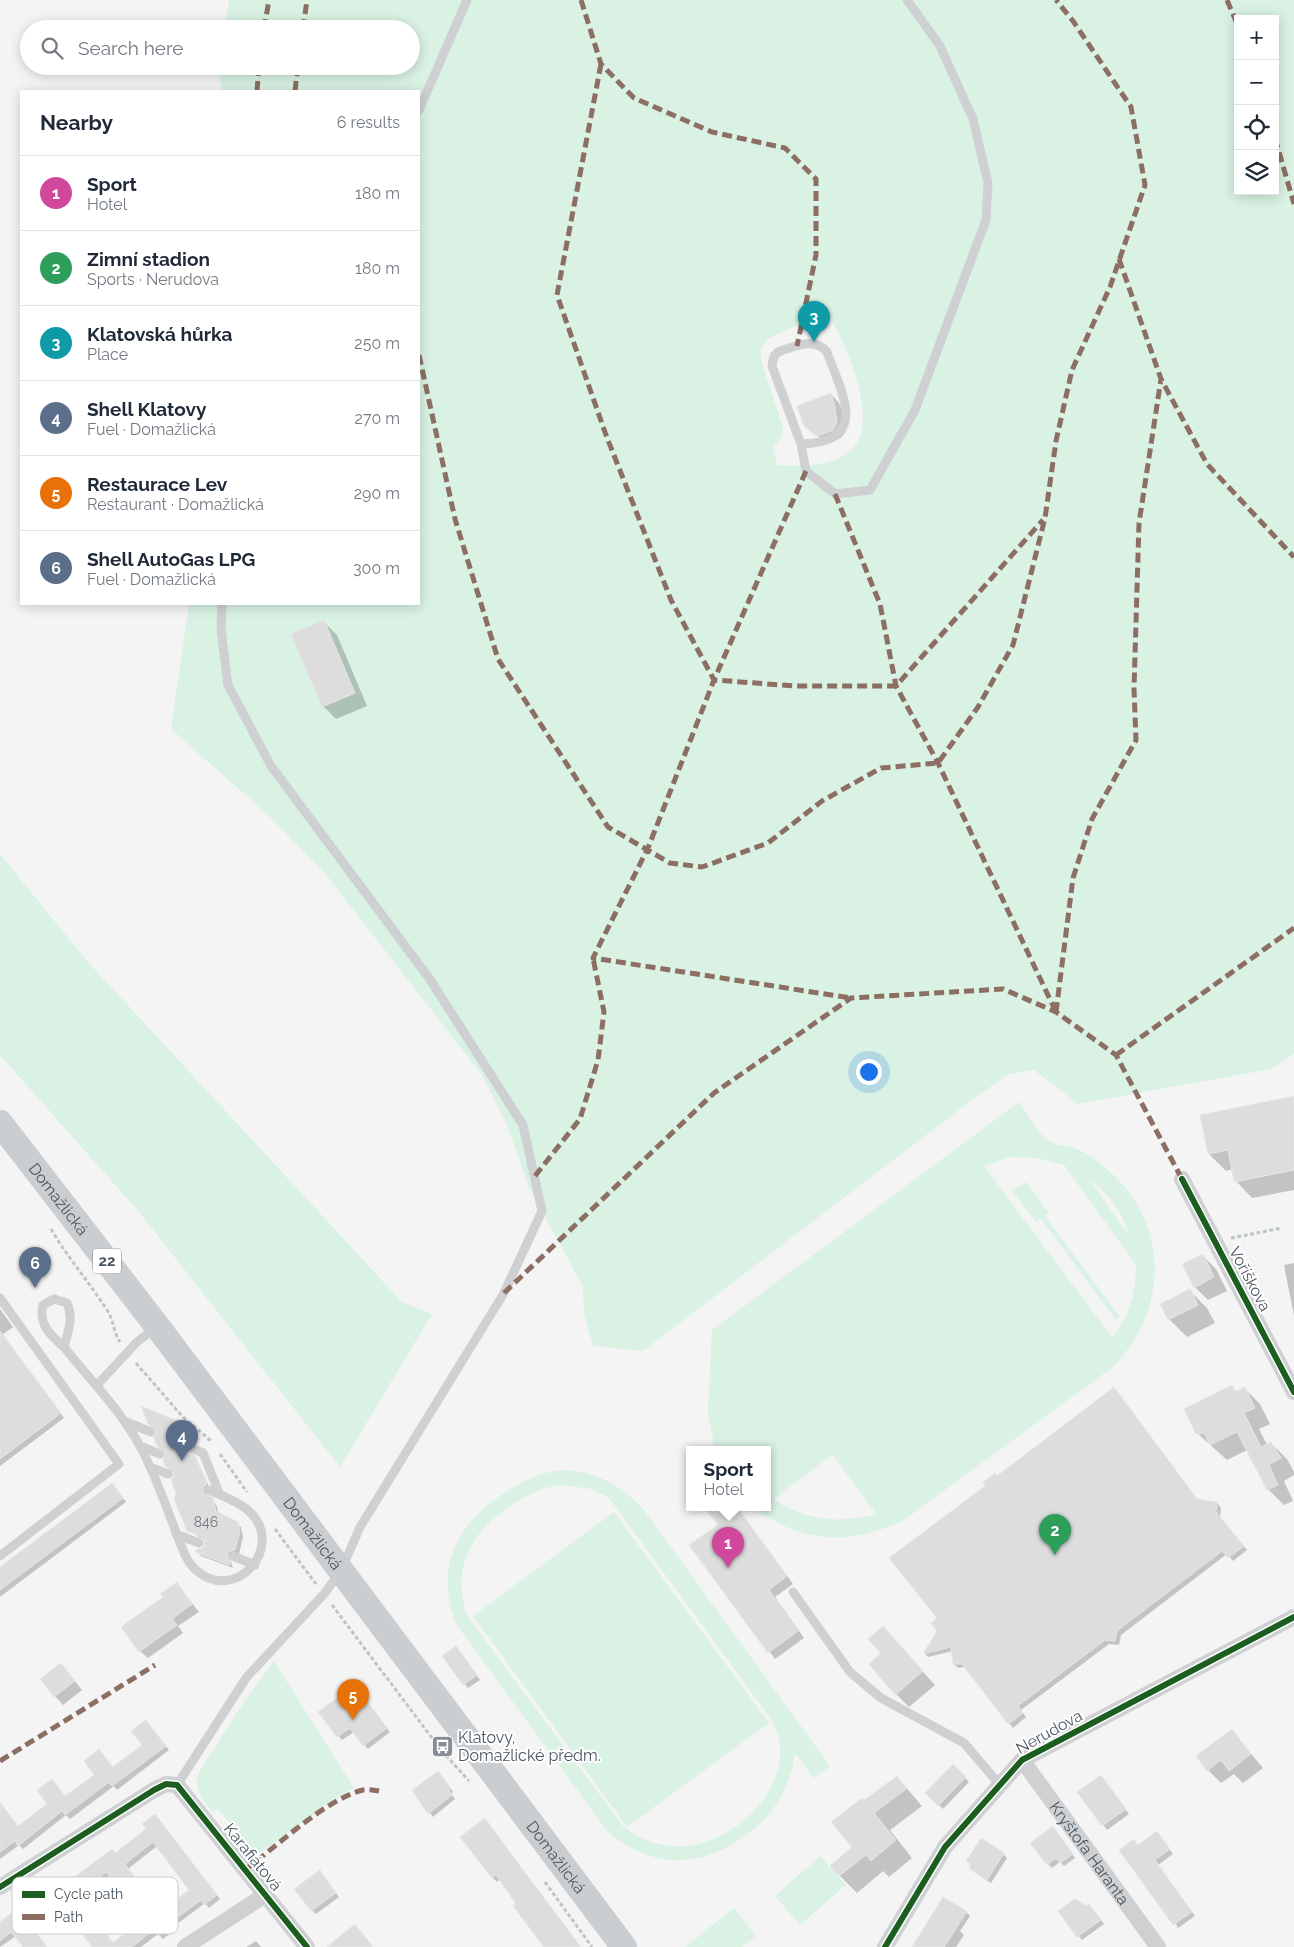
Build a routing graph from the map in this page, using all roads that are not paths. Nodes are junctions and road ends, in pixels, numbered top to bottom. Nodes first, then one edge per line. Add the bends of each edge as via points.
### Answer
1 (467, 0) edge
2 (907, 0) edge
3 (420, 108) edge
4 (801, 444) junction
5 (222, 605) edge
6 (0, 1123) edge
7 (1182, 1179) dead end
8 (0, 1298) edge
9 (157, 1326) junction
10 (64, 1347) junction
11 (97, 1385) junction
12 (1294, 1392) edge
13 (123, 1421) junction
14 (151, 1432) dead end
15 (140, 1446) junction
16 (191, 1448) dead end
17 (160, 1454) dead end
18 (150, 1466) junction
19 (201, 1471) dead end
20 (168, 1474) dead end
21 (212, 1475) junction
22 (209, 1490) dead end
23 (220, 1495) junction
24 (176, 1534) junction
25 (199, 1543) dead end
26 (0, 1556) edge
27 (233, 1556) dead end
28 (255, 1565) junction
29 (342, 1571) junction
30 (793, 1592) dead end
31 (1294, 1617) edge
32 (1022, 1760) junction
33 (177, 1785) junction
34 (1000, 1785) junction
35 (16, 1877) edge
36 (12, 1879) edge
37 (0, 1887) edge
38 (265, 1895) junction
39 (185, 1947) edge
40 (307, 1947) edge
41 (624, 1947) edge
42 (885, 1947) edge
43 (1158, 1947) edge

1 - 3 lane
2 - 4 lane via 940,46 973,118 988,183 986,220 915,410 870,490 835,494 806,471
4 - 4 lane via 830,440 846,425 844,400 827,352 816,343 778,352 772,366
5 - 29 lane via 221,629 228,685 271,766 429,978 523,1125 542,1211 504,1293 360,1527
6 - 9 main road, Domažlická / 22
7 - 12 street, Voříškova
8 - 26 lane via 119,1464
9 - 11 lane
9 - 29 main road, Domažlická / 22
10 - 10 lane via 71,1312 67,1303 54,1298 43,1305 42,1321
10 - 11 lane
11 - 13 lane
13 - 14 lane
13 - 15 lane
15 - 17 lane
15 - 18 lane
16 - 21 lane via 203,1453
18 - 20 lane
18 - 24 lane
19 - 21 lane
21 - 23 lane
22 - 23 lane
23 - 28 lane via 250,1513 256,1521 262,1546
24 - 25 lane
24 - 28 lane via 184,1555 196,1570 211,1579 226,1581 240,1578
27 - 28 lane
29 - 33 lane via 246,1678
29 - 41 main road, Domažlická / 22
30 - 34 lane via 850,1672 880,1698 964,1743
31 - 32 street, Nerudova
32 - 34 street, Nerudova
32 - 43 street, Kryštofa Haranta
33 - 35 street via 166,1784 154,1790
33 - 38 street, Karafiátová
34 - 42 street, Nerudova via 945,1847
36 - 37 street
38 - 39 street
38 - 40 street, Karafiátová

